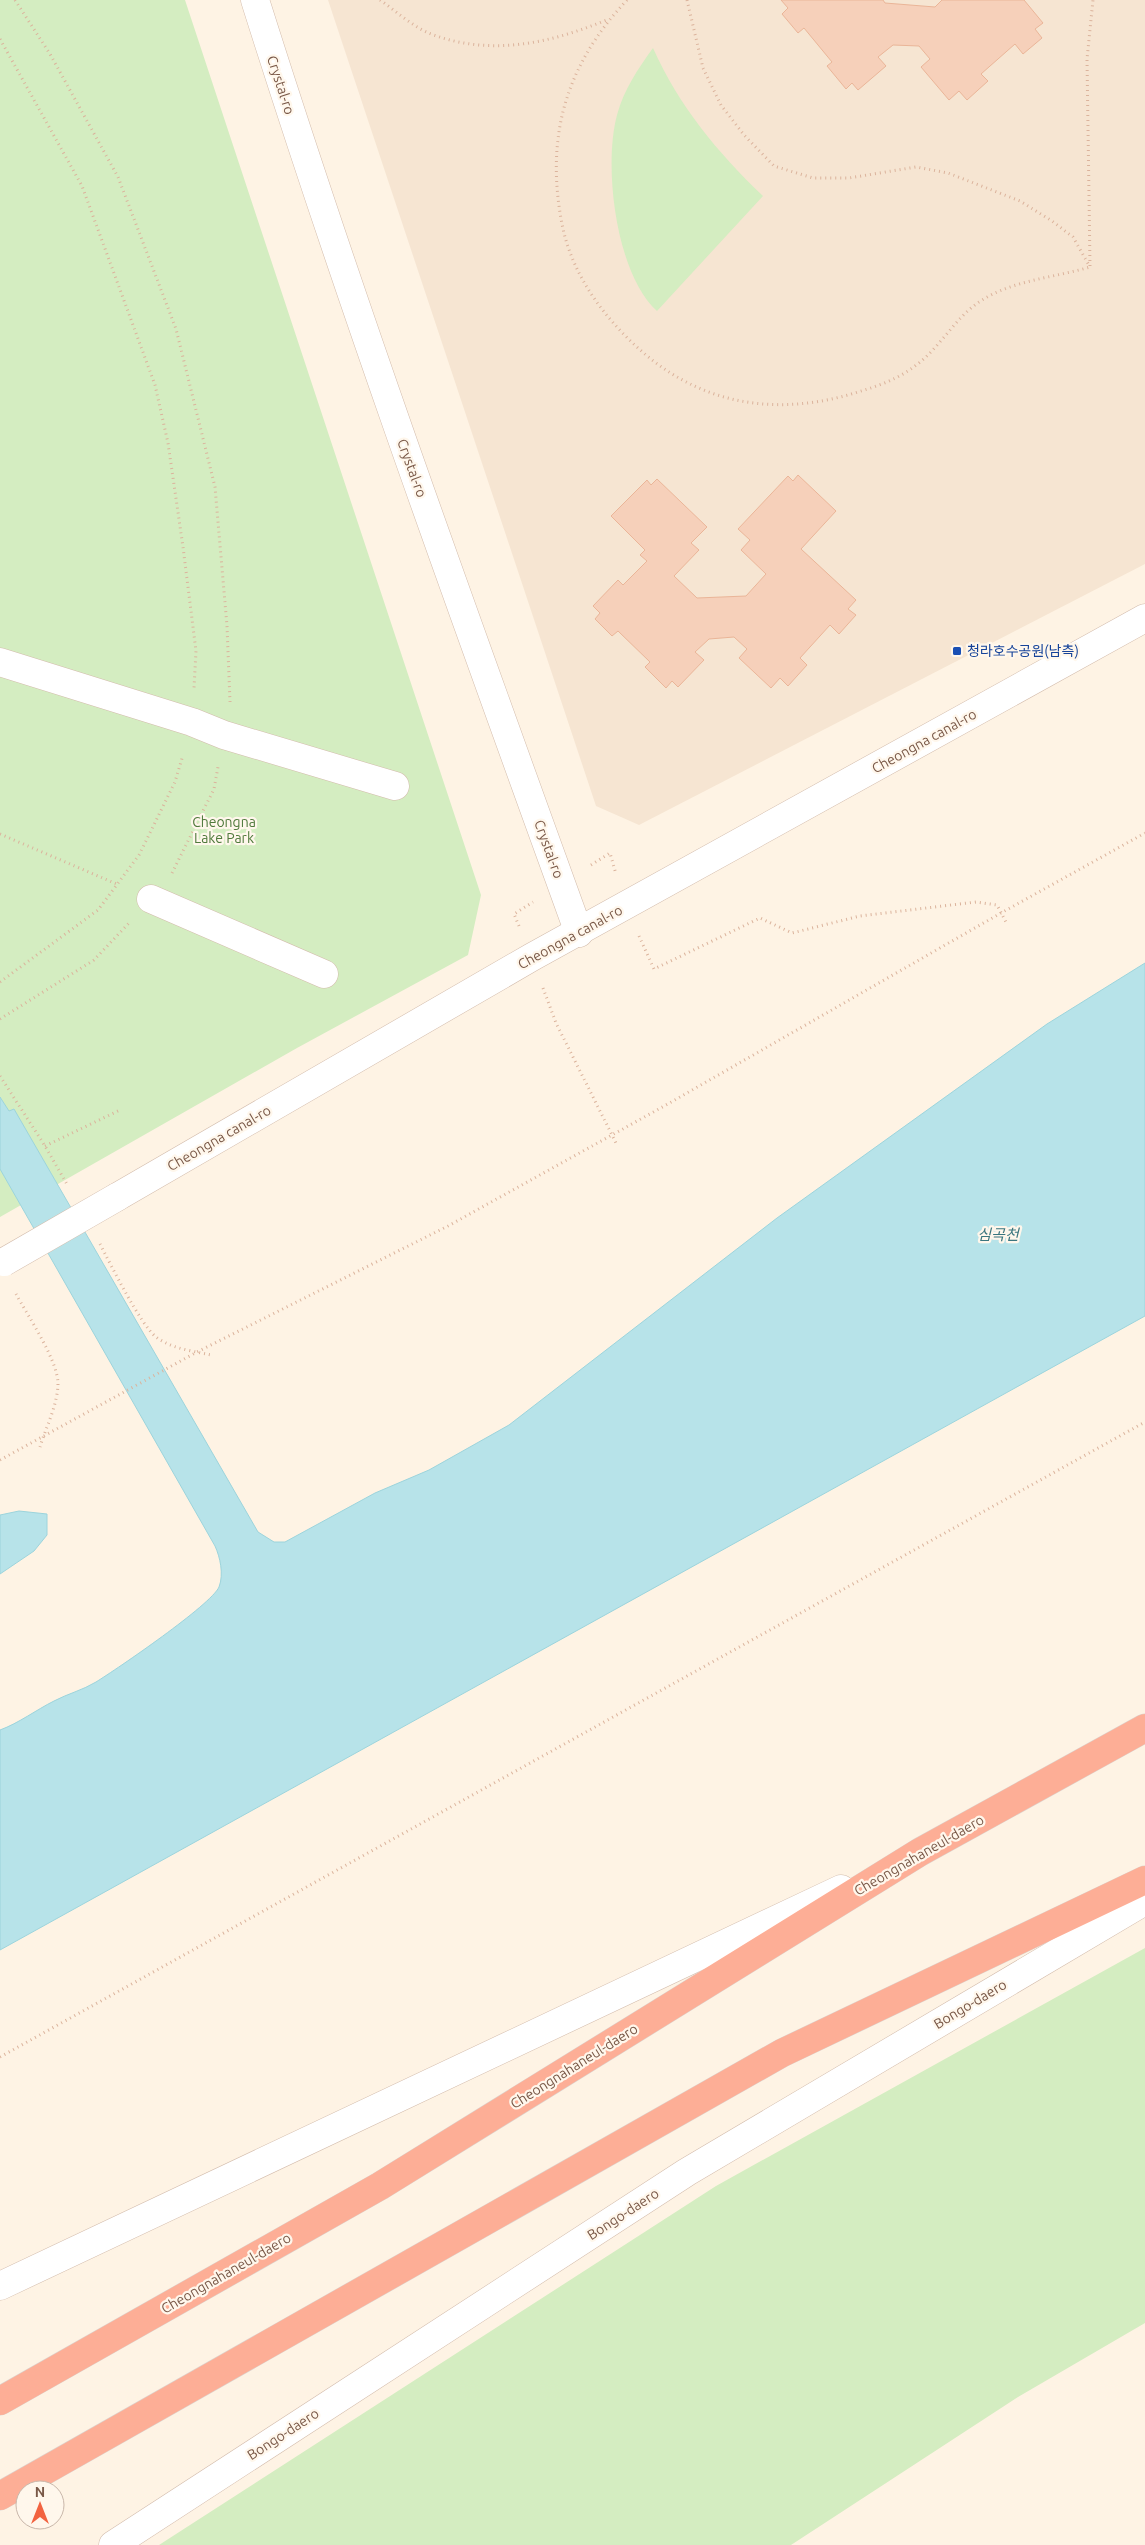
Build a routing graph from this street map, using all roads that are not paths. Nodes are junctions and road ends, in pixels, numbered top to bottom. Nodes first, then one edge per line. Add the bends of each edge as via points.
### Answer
1 (254, 0) edge
2 (1145, 618) edge
3 (0, 662) edge
4 (395, 786) dead end
5 (151, 899) road end
6 (579, 933) junction
7 (324, 974) dead end
8 (2, 1263) edge
9 (1145, 1728) edge
10 (920, 1852) junction
11 (1145, 1880) edge
12 (1145, 1900) edge
13 (0, 2286) edge
14 (0, 2401) edge
15 (0, 2496) edge
16 (113, 2545) edge

1 - 6 street, Crystal-ro via 372,357
2 - 6 street, Cheongna canal-ro
3 - 4 street via 224,735
5 - 7 street
6 - 8 street, Cheongna canal-ro, bridge via 532,957
9 - 10 highway, Cheongnahaneul-daero
10 - 13 street
10 - 14 highway, Cheongnahaneul-daero via 380,2186
11 - 15 highway via 782,2053
12 - 16 street, Bongo-daero via 687,2172

